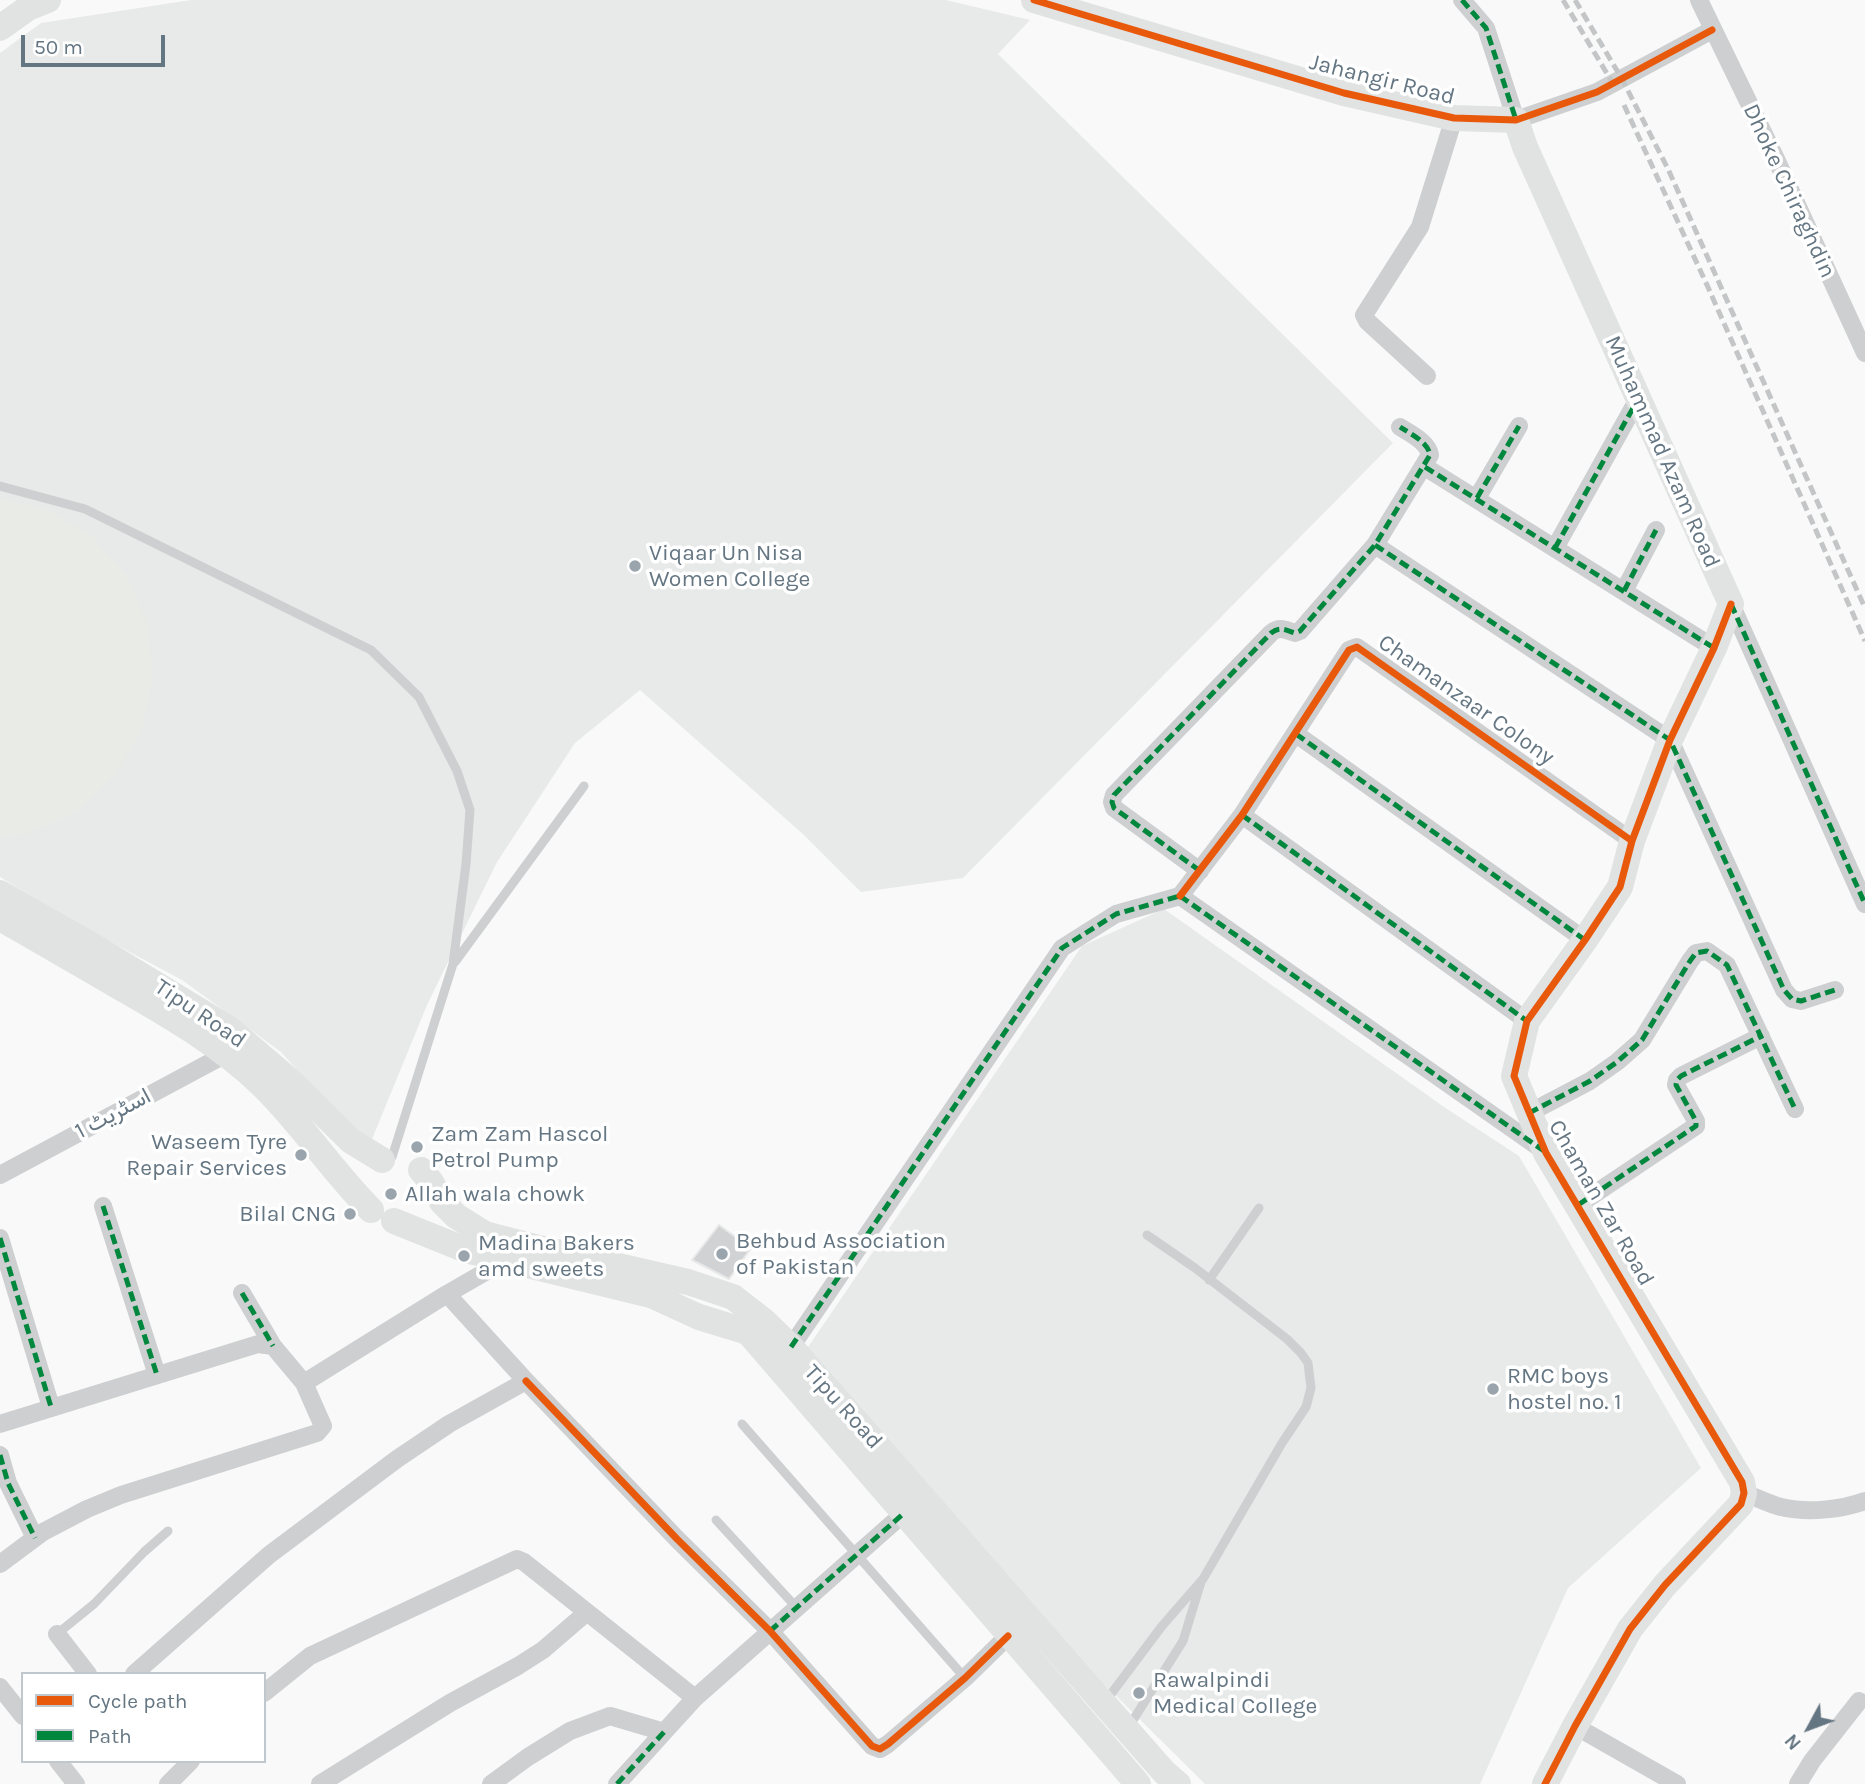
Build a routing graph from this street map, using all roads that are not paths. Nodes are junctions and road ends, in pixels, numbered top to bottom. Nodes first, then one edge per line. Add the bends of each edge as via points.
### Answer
1 (48, 0) edge
2 (1034, 0) edge
3 (1462, 0) edge
4 (1699, 0) edge
5 (0, 28) edge
6 (1712, 30) junction
7 (1454, 118) junction
8 (1516, 120) junction
9 (1863, 341) edge
10 (1427, 376) dead end
11 (1638, 399) junction
12 (1400, 426) dead end
13 (1519, 426) dead end
14 (1425, 467) junction
15 (0, 486) edge
16 (1477, 498) junction
17 (1657, 530) dead end
18 (1375, 545) junction
19 (1555, 548) junction
20 (1624, 591) junction
21 (1731, 604) junction
22 (1714, 648) junction
23 (1296, 734) junction
24 (1670, 740) junction
25 (584, 786) dead end
26 (1242, 815) junction
27 (1632, 841) junction
28 (1199, 871) junction
29 (0, 893) edge
30 (1180, 896) junction
31 (1865, 904) edge
32 (0, 918) edge
33 (1585, 940) junction
34 (453, 964) junction
35 (1835, 990) dead end
36 (1527, 1021) junction
37 (1760, 1036) junction
38 (226, 1054) junction
39 (1795, 1109) dead end
40 (1529, 1113) junction
41 (1546, 1153) junction
42 (387, 1158) junction
43 (421, 1170) junction
44 (0, 1175) edge
45 (1577, 1205) junction
46 (103, 1206) dead end
47 (1259, 1208) dead end
48 (382, 1216) junction
49 (1147, 1235) dead end
50 (0, 1238) edge
51 (506, 1260) junction
52 (1209, 1280) junction
53 (242, 1293) dead end
54 (447, 1294) junction
55 (273, 1346) junction
56 (790, 1348) junction
57 (157, 1374) junction
58 (526, 1381) junction
59 (304, 1383) junction
60 (51, 1407) junction
61 (742, 1423) dead end
62 (0, 1424) edge
63 (0, 1455) edge
64 (1744, 1493) junction
65 (1865, 1501) edge
66 (903, 1514) junction
67 (716, 1520) dead end
68 (168, 1531) dead end
69 (35, 1538) junction
70 (857, 1555) junction
71 (0, 1564) edge
72 (1203, 1579) junction
73 (797, 1608) junction
74 (586, 1613) junction
75 (770, 1631) junction
76 (57, 1634) joint
77 (1008, 1636) junction
78 (86, 1672) edge
79 (136, 1672) edge
80 (965, 1678) junction
81 (0, 1687) edge
82 (266, 1691) edge
83 (695, 1698) junction
84 (1859, 1700) dead end
85 (1104, 1703) junction
86 (21, 1713) edge
87 (1575, 1726) junction
88 (1128, 1730) junction
89 (664, 1732) junction
90 (60, 1763) edge
91 (189, 1763) edge
92 (76, 1784) edge
93 (168, 1784) edge
94 (320, 1784) edge
95 (491, 1784) edge
96 (617, 1784) edge
97 (1138, 1784) edge
98 (1178, 1784) edge
99 (1545, 1784) edge
100 (1677, 1784) edge
101 (1798, 1784) edge

1 - 5 main road
2 - 7 main road, Jahangir Road via 1344,93
3 - 8 street, Muhammad Azam Road via 1486,28
4 - 6 street, Dhoke Chiraghdin
6 - 8 street, Jahangir Road via 1597,92
6 - 9 street, Dhoke Chiraghdin
7 - 8 main road, Jahangir Road
7 - 10 street via 1420,228 1364,315
8 - 11 main road, Muhammad Azam Road
11 - 19 street
11 - 21 main road, Muhammad Azam Road
12 - 14 street via 1430,450
13 - 16 street
14 - 16 street
14 - 18 street
15 - 34 lane via 85,509 371,650 419,697 457,771 470,810
16 - 19 street
17 - 20 street
18 - 24 street
18 - 28 street via 1300,631 1282,628 1271,633 1114,796 1114,808
19 - 20 street
20 - 22 street
21 - 22 main road, Chaman Zar Road
21 - 31 street, Muhammad Azam Road
22 - 24 main road, Chaman Zar Road
23 - 26 street, Chamanzaar Colony
23 - 27 street, Chamanzaar Colony via 1349,650 1357,647
23 - 33 street
24 - 27 main road, Chaman Zar Road
24 - 35 street via 1784,990 1791,999 1801,1001
25 - 34 lane
26 - 28 street, Chamanzaar Colony
26 - 36 street
27 - 33 main road, Chaman Zar Road via 1620,887
28 - 30 street, Chamanzaar Colony
29 - 42 main road, Tipu Road via 228,1028 351,1141
30 - 41 street
30 - 56 street via 1116,914 1062,948
32 - 38 main road
33 - 36 main road, Chaman Zar Road
34 - 42 lane
36 - 40 main road, Chaman Zar Road via 1514,1076
37 - 39 street
37 - 40 street via 1727,965 1707,951 1696,953 1642,1040 1590,1081
37 - 45 street via 1681,1076 1676,1085 1696,1126
38 - 44 street, اسٹریٹ 1
38 - 48 main road via 295,1120 356,1195
40 - 41 main road, Chaman Zar Road
41 - 45 main road, Chaman Zar Road
42 - 43 main road via 408,1160
42 - 48 main road via 373,1166 363,1188 365,1200
43 - 48 main road via 427,1191 420,1211 408,1219
43 - 56 main road, Tipu Road via 442,1202 485,1234 733,1297
45 - 64 main road, Chaman Zar Road via 1742,1482
46 - 57 street
47 - 52 lane
48 - 51 main road via 466,1250
49 - 52 lane
50 - 60 street
51 - 54 street
51 - 66 main road via 651,1295 748,1332
52 - 72 lane via 1301,1353 1311,1388 1306,1407
53 - 55 street
54 - 58 street
54 - 59 street
55 - 57 street via 258,1344
55 - 59 street
56 - 85 main road, Tipu Road
57 - 60 street
58 - 75 street
58 - 79 street via 449,1423 269,1555
59 - 69 street via 323,1426 317,1433 121,1495
60 - 62 street
61 - 70 lane
63 - 69 street via 8,1483
64 - 65 street via 1781,1507 1806,1510
64 - 87 main road via 1741,1504 1630,1629
66 - 70 street
66 - 77 main road
67 - 73 lane
68 - 76 lane
69 - 71 street
70 - 73 street
70 - 80 lane
72 - 85 lane
72 - 88 lane via 1184,1641
73 - 75 street
74 - 82 street via 517,1559 310,1656
74 - 83 street
74 - 94 street via 543,1650
75 - 80 street via 872,1746 880,1749
75 - 83 street
76 - 78 street
77 - 80 street
77 - 97 main road
81 - 86 street
83 - 89 street
84 - 101 street
85 - 88 main road, Tipu Road
87 - 99 main road
87 - 100 street
88 - 98 main road, Tipu Road
89 - 95 street via 610,1716 570,1731
89 - 96 street
90 - 92 street
91 - 93 street

